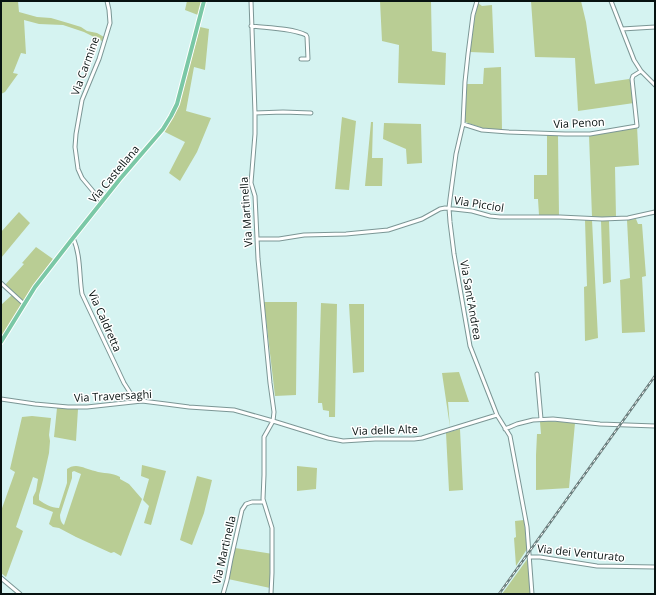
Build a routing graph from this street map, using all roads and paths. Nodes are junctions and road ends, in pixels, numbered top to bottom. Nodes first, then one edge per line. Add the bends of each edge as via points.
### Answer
1 (107, 1) edge
2 (204, 1) edge
3 (251, 1) edge
4 (477, 1) edge
5 (611, 1) edge
6 (251, 26) junction
7 (655, 27) edge
8 (622, 29) junction
9 (301, 59) dead end
10 (641, 71) junction
11 (655, 86) edge
12 (255, 113) junction
13 (311, 113) dead end
14 (463, 124) junction
15 (102, 202) junction
16 (449, 208) junction
17 (655, 212) edge
18 (73, 238) junction
19 (257, 239) junction
20 (1, 283) edge
21 (24, 304) junction
22 (1, 342) edge
23 (537, 374) dead end
24 (1, 399) edge
25 (142, 401) junction
26 (497, 415) junction
27 (541, 419) junction
28 (273, 421) junction
29 (655, 426) edge
30 (505, 429) junction
31 (263, 502) junction
32 (529, 557) junction
33 (655, 568) edge
34 (1, 578) edge
35 (20, 594) edge
36 (223, 594) edge
37 (271, 594) edge
38 (532, 594) edge

1 - 15 street, Via Carmine via 110,23 82,100 75,147 82,178
2 - 15 main road, Via Castellana via 177,104 171,116
3 - 6 street, Via Martinella
4 - 14 street, Via Sant'Andrea via 469,46
5 - 8 street
6 - 9 street via 306,35 308,59
6 - 12 street, Via Martinella
7 - 8 street
8 - 10 street
10 - 11 street
10 - 14 street, Via Penon via 632,79 637,126 590,134 565,134 482,130
12 - 13 street
12 - 19 street, Via Martinella via 251,183 255,196
14 - 16 street, Via Sant'Andrea
15 - 18 main road, Via Castellana
16 - 17 street, Via Picciol via 500,217 602,219 628,218
16 - 19 street, Via Picciol via 440,209 422,219 388,230
16 - 26 street, Via Sant'Andrea via 470,346
18 - 21 main road, Via Castellana
18 - 25 street, Via Caldretta via 80,268 82,294 124,383 131,394
19 - 28 street, Via Martinella
20 - 21 street
21 - 22 main road, Via Castellana
23 - 27 street
24 - 25 street, Via Traversaghi via 68,407
25 - 28 street, Via Traversaghi via 234,410
26 - 28 street, Via delle Alte via 414,439 343,440
26 - 30 street, Via Sant'Andrea
27 - 29 street
27 - 30 street
28 - 31 street via 264,437
30 - 32 street, Via Sant'Andrea via 510,436 528,527
31 - 36 street, Via Martinella via 246,504 242,510
31 - 37 street via 272,528
32 - 33 street, Via dei Venturato via 597,566
32 - 38 street, Via Sant'Andrea
34 - 35 street

